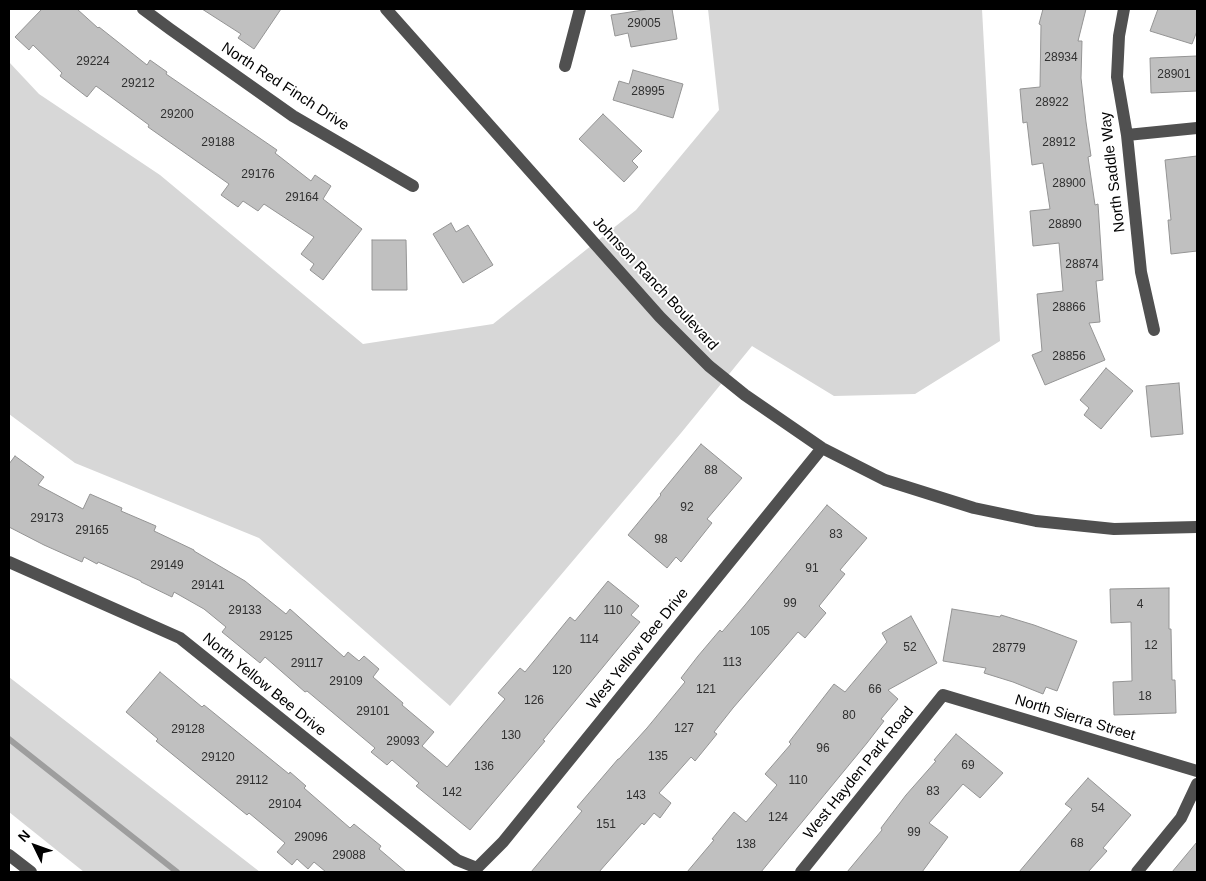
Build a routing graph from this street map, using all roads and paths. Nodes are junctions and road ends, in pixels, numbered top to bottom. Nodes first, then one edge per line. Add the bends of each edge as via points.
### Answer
1 (143, 9) edge
2 (386, 9) edge
3 (580, 9) edge
4 (1124, 9) edge
5 (565, 66) dead end
6 (1197, 128) edge
7 (1128, 135) junction
8 (413, 186) dead end
9 (1154, 330) dead end
10 (822, 448) junction
11 (1197, 527) edge
12 (9, 562) edge
13 (943, 695) joint
14 (1197, 772) edge
15 (1197, 784) edge
16 (9, 855) edge
17 (477, 868) joint
18 (30, 872) edge
19 (801, 872) edge
20 (1137, 872) edge

1 - 8 street, North Red Finch Drive via 293,116
2 - 10 street, Johnson Ranch Boulevard via 660,317 709,366
3 - 5 street
4 - 7 street, North Saddle Way via 1117,77
6 - 7 street
7 - 9 street, North Saddle Way via 1141,272
10 - 11 street, Johnson Ranch Boulevard via 885,480 974,508 1036,521 1114,529
10 - 17 street, West Yellow Bee Drive via 503,842
12 - 17 street, North Yellow Bee Drive via 180,638 457,860
13 - 14 street, North Sierra Street
13 - 19 street, West Hayden Park Road
15 - 20 street via 1181,818
16 - 18 street

